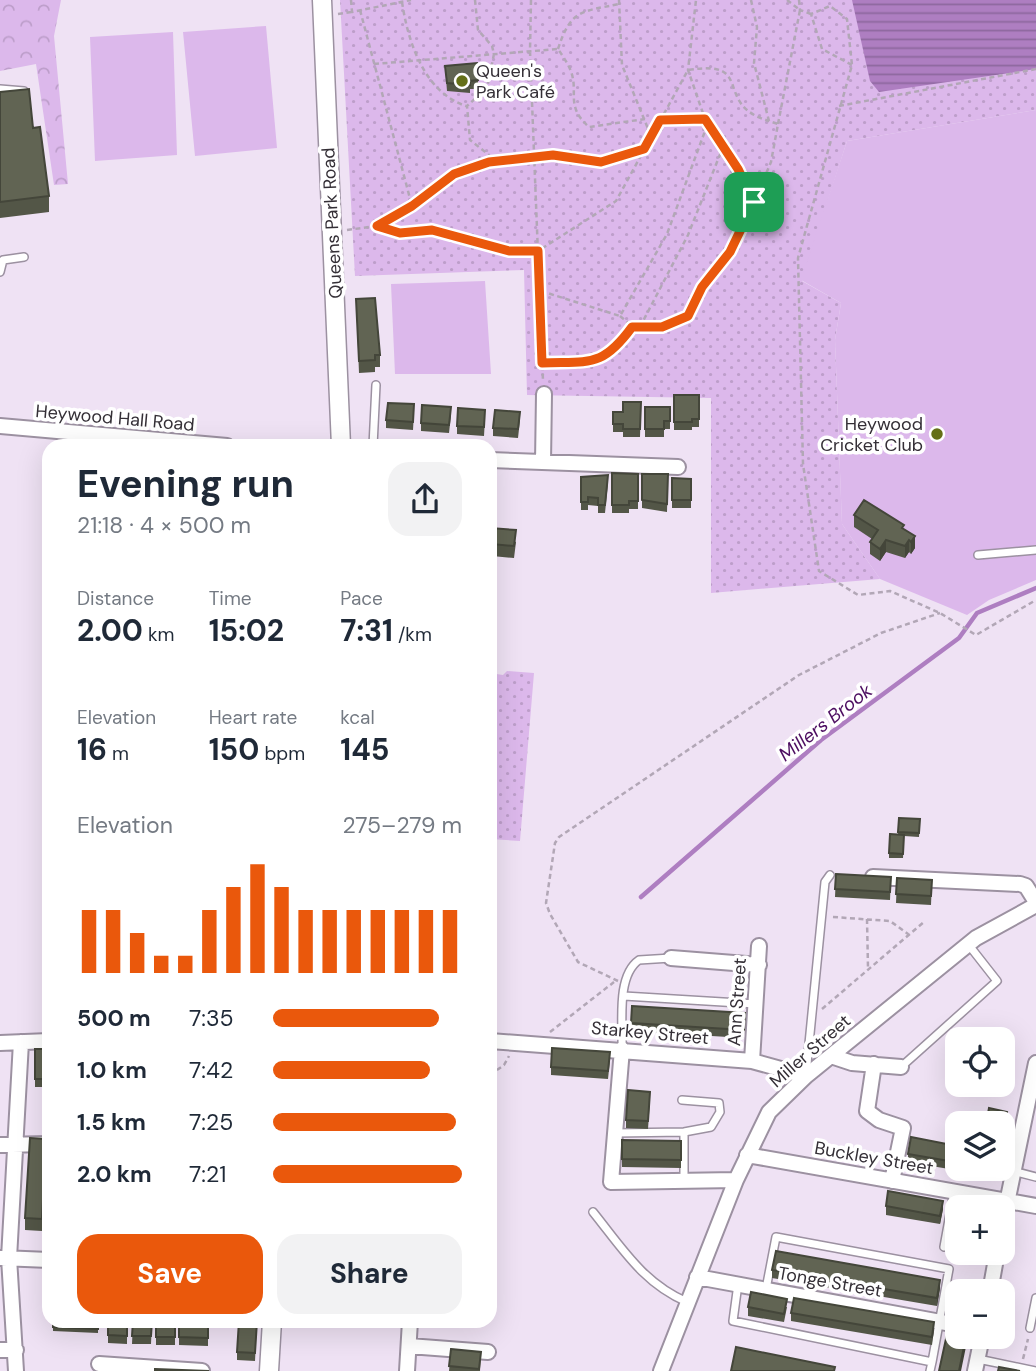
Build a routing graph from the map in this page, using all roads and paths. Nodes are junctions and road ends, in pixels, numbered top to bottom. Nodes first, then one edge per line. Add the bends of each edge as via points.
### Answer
1 (322, 0) edge
2 (351, 0) edge
3 (411, 0) edge
4 (475, 0) edge
5 (531, 0) edge
6 (696, 0) edge
7 (751, 0) edge
8 (787, 0) edge
9 (799, 0) edge
10 (402, 2) edge
11 (619, 2) edge
12 (360, 10) junction
13 (800, 10) junction
14 (811, 13) junction
15 (558, 48) junction
16 (530, 51) junction
17 (494, 54) junction
18 (420, 60) junction
19 (374, 64) junction
20 (852, 65) junction
21 (1036, 69) edge
22 (688, 71) junction
23 (0, 89) edge
24 (24, 91) edge
25 (467, 106) junction
26 (839, 106) junction
27 (645, 119) junction
28 (705, 119) junction
29 (660, 120) junction
30 (769, 121) junction
31 (778, 124) junction
32 (710, 127) junction
33 (651, 136) junction
34 (723, 147) junction
35 (644, 149) junction
36 (535, 156) junction
37 (489, 162) junction
38 (754, 202) junction
39 (412, 206) junction
40 (377, 226) junction
41 (333, 231) junction
42 (538, 251) junction
43 (24, 257) dead end
44 (0, 272) edge
45 (540, 290) junction
46 (620, 316) junction
47 (641, 325) junction
48 (632, 327) junction
49 (542, 363) junction
50 (376, 385) dead end
51 (544, 394) joint
52 (0, 426) edge
53 (96, 439) edge
54 (341, 439) edge
55 (373, 439) edge
56 (497, 460) edge
57 (542, 462) junction
58 (678, 467) dead end
59 (1036, 550) edge
60 (978, 555) dead end
61 (1036, 600) edge
62 (940, 613) junction
63 (843, 875) joint
64 (1036, 904) edge
65 (822, 916) junction
66 (867, 919) junction
67 (925, 921) dead end
68 (908, 934) junction
69 (968, 944) junction
70 (760, 946) dead end
71 (671, 958) joint
72 (759, 965) junction
73 (868, 969) junction
74 (621, 982) junction
75 (624, 996) junction
76 (756, 1004) junction
77 (812, 1009) junction
78 (548, 1034) dead end
79 (42, 1041) edge
80 (497, 1041) edge
81 (0, 1042) edge
82 (21, 1042) junction
83 (516, 1042) junction
84 (622, 1049) junction
85 (831, 1056) junction
86 (752, 1061) junction
87 (1036, 1063) edge
88 (874, 1064) junction
89 (901, 1067) joint
90 (497, 1070) edge
91 (806, 1076) junction
92 (682, 1100) dead end
93 (684, 1132) junction
94 (615, 1133) junction
95 (8, 1144) edge
96 (42, 1144) edge
97 (747, 1155) junction
98 (1015, 1162) edge
99 (1015, 1172) edge
100 (1036, 1177) edge
101 (736, 1180) junction
102 (684, 1181) junction
103 (892, 1181) junction
104 (954, 1192) junction
105 (971, 1195) edge
106 (1015, 1202) edge
107 (1036, 1206) edge
108 (593, 1212) dead end
109 (944, 1247) dead end
110 (4, 1258) edge
111 (42, 1260) edge
112 (697, 1277) junction
113 (738, 1284) junction
114 (766, 1289) junction
115 (1036, 1298) edge
116 (687, 1302) junction
117 (939, 1321) junction
118 (945, 1322) edge
119 (272, 1328) edge
120 (410, 1328) edge
121 (1030, 1328) joint
122 (409, 1346) junction
123 (0, 1350) edge
124 (16, 1350) junction
125 (488, 1352) dead end
126 (100, 1364) dead end
127 (976, 1365) edge
128 (931, 1367) edge
129 (1021, 1368) junction
130 (140, 1369) edge
131 (16, 1371) edge
132 (202, 1371) edge
133 (269, 1371) edge
134 (407, 1371) edge
135 (661, 1371) edge
136 (1036, 1371) edge

1 - 41 street, Queens Park Road
2 - 12 path via 352,12
3 - 10 path
4 - 17 path via 478,30
5 - 16 path
6 - 22 path
7 - 30 path via 757,27 754,63
8 - 13 path
9 - 13 path
10 - 12 path
10 - 18 path via 407,33
11 - 15 path via 574,17
11 - 27 path via 622,65
12 - 19 path
13 - 14 path
13 - 31 path
14 - 20 path via 822,49
14 - 20 path via 830,6 847,19
15 - 16 path
15 - 27 path via 571,71 573,105 589,127
16 - 17 path
16 - 36 path
17 - 18 path
17 - 25 path via 487,88
18 - 19 path
18 - 25 path via 443,95
19 - 39 path
20 - 26 path
21 - 26 path
22 - 28 path
22 - 29 path
22 - 30 path via 724,70 739,103
23 - 24 lane
25 - 37 path via 470,140 489,155
26 - 62 path via 799,258 803,464 819,571 858,595 890,591
27 - 33 path
28 - 29 path
28 - 32 path
29 - 33 path
30 - 31 path
31 - 38 path via 771,162
32 - 34 path
32 - 46 path via 667,234
33 - 35 path
34 - 38 path
34 - 47 path via 688,235
35 - 36 path via 601,162
35 - 42 path via 615,201
36 - 37 path
36 - 42 path
37 - 39 path via 454,174
38 - 47 path via 730,252 702,287 688,316 662,327
39 - 40 path
40 - 41 path
40 - 42 path via 400,233 432,230 509,251
41 - 54 street, Queens Park Road
42 - 45 path
43 - 44 lane via 3,260
45 - 46 path
45 - 49 path
46 - 48 path
47 - 48 path
48 - 49 path via 613,352 589,361
49 - 51 path
50 - 55 lane
51 - 57 street
52 - 53 street, Heywood Hall Road
56 - 57 street
57 - 58 street
59 - 60 lane
61 - 62 path via 974,633
62 - 74 path via 881,633 799,675 559,837 546,903 578,962
63 - 64 street via 1020,884
63 - 65 lane via 825,882
64 - 69 street, Miller Street
65 - 66 path
65 - 77 lane
66 - 68 path via 890,921
66 - 73 path
67 - 68 path
68 - 73 path
69 - 85 street, Miller Street
69 - 89 lane via 997,981
70 - 72 street, Ann Street
71 - 72 street
71 - 74 lane via 639,960
72 - 76 street, Ann Street
73 - 77 path via 823,1009
74 - 75 lane
74 - 78 path
75 - 76 lane
75 - 84 lane
76 - 86 street, Ann Street
77 - 91 lane
79 - 82 street
80 - 83 street, Starkey Street
81 - 82 street
82 - 95 street
83 - 84 street, Starkey Street
83 - 90 path
84 - 86 street, Starkey Street
84 - 94 street
85 - 88 street
85 - 91 street, Miller Street
86 - 91 street, Starkey Street
87 - 98 street
88 - 89 street
88 - 103 street via 867,1111 903,1128
91 - 97 street, Miller Street via 769,1112
92 - 93 lane via 721,1105 711,1128
93 - 94 lane
93 - 102 lane
94 - 102 street via 611,1182
95 - 96 street
95 - 110 street
97 - 101 street, Miller Street
97 - 103 street, Buckley Street
99 - 100 lane
101 - 102 street
101 - 112 street, Miller Street
103 - 104 street, Buckley Street
104 - 105 street, Buckley Street
104 - 109 lane
106 - 107 street, Buckley Street
108 - 116 lane via 653,1283
110 - 111 street
110 - 124 street
112 - 113 street, Tonge Street
112 - 116 street, Miller Street
113 - 114 street, Tonge Street
113 - 128 lane via 733,1321
114 - 117 street, Tonge Street
114 - 117 lane via 776,1237 935,1266 949,1269
115 - 121 lane
116 - 135 street, Miller Street
117 - 118 street, Tonge Street
117 - 128 lane
119 - 133 street
120 - 122 street
121 - 129 path
122 - 125 street
122 - 134 street
123 - 124 street
124 - 131 street
126 - 130 street
127 - 129 lane
129 - 136 lane
130 - 132 street

